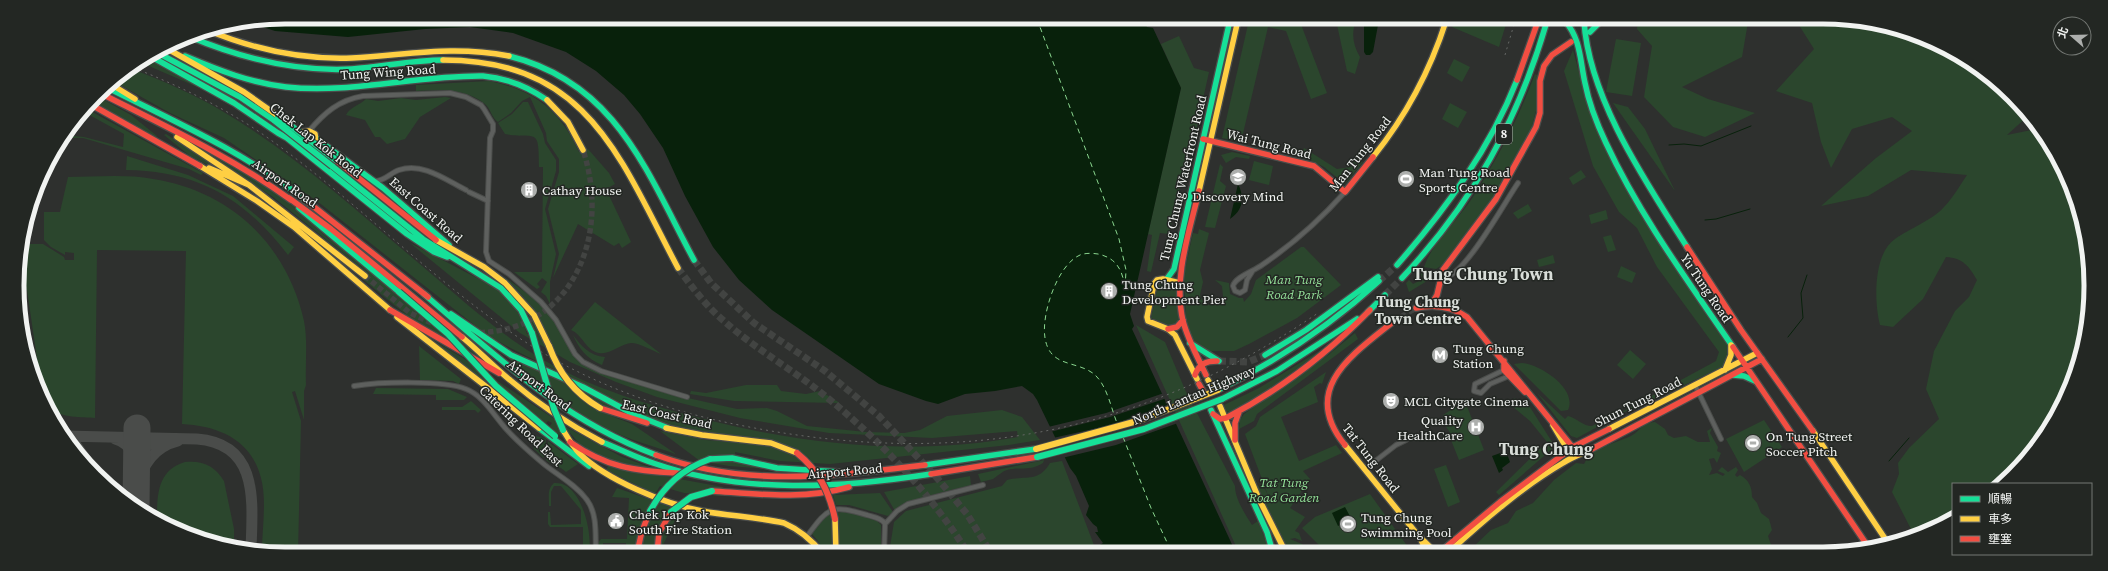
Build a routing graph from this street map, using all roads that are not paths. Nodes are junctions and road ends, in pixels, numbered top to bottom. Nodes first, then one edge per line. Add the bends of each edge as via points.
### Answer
1 (1229, 24) edge
2 (1237, 24) edge
3 (1445, 24) edge
4 (1537, 24) edge
5 (1546, 24) edge
6 (1568, 24) edge
7 (1584, 24) edge
8 (1597, 24) edge
9 (1590, 32) dead end
10 (217, 33) edge
11 (197, 39) edge
12 (1571, 42) dead end
13 (171, 50) edge
14 (171, 51) edge
15 (162, 55) edge
16 (155, 59) edge
17 (116, 87) edge
18 (112, 90) edge
19 (106, 96) edge
20 (95, 107) edge
21 (152, 110) junction
22 (277, 118) junction
23 (150, 120) junction
24 (317, 123) junction
25 (309, 130) junction
26 (278, 134) junction
27 (299, 137) junction
28 (316, 137) junction
29 (287, 138) junction
30 (1203, 139) junction
31 (1211, 141) junction
32 (300, 144) junction
33 (308, 149) junction
34 (583, 150) tunnel mouth
35 (193, 162) junction
36 (318, 163) junction
37 (334, 163) junction
38 (387, 177) junction
39 (374, 181) junction
40 (1518, 183) dead end
41 (249, 185) junction
42 (384, 188) junction
43 (1345, 192) junction
44 (289, 198) junction
45 (488, 201) junction
46 (456, 251) junction
47 (451, 258) junction
48 (694, 260) tunnel mouth
49 (1397, 263) tunnel mouth
50 (678, 268) tunnel mouth
51 (1252, 272) junction
52 (365, 276) tunnel mouth
53 (1441, 276) junction
54 (1402, 278) tunnel mouth
55 (1166, 280) junction
56 (1180, 283) junction
57 (1439, 287) junction
58 (424, 294) junction
59 (1385, 295) tunnel mouth
60 (1431, 305) junction
61 (1446, 307) junction
62 (1416, 308) tunnel mouth
63 (390, 310) junction
64 (1370, 310) junction
65 (1183, 320) junction
66 (1394, 321) tunnel mouth
67 (1168, 329) junction
68 (1190, 343) junction
69 (1731, 344) junction
70 (1757, 353) junction
71 (1265, 355) tunnel mouth
72 (1762, 359) junction
73 (1742, 361) junction
74 (1201, 364) junction
75 (1747, 368) junction
76 (1506, 369) junction
77 (1725, 370) junction
78 (1733, 375) junction
79 (1509, 376) junction
80 (510, 379) junction
81 (1197, 379) junction
82 (1756, 382) junction
83 (1695, 385) junction
84 (354, 386) dead end
85 (1212, 387) dead end
86 (1203, 391) dead end
87 (1699, 393) junction
88 (1529, 394) junction
89 (686, 397) dead end
90 (1220, 406) dead end
91 (1239, 412) junction
92 (1226, 418) junction
93 (668, 428) junction
94 (1721, 439) dead end
95 (1235, 440) junction
96 (1406, 440) dead end
97 (570, 442) junction
98 (1571, 448) junction
99 (575, 449) junction
100 (1036, 449) joint
101 (1575, 455) junction
102 (1037, 457) joint
103 (1365, 469) junction
104 (687, 474) junction
105 (859, 474) junction
106 (871, 481) junction
107 (624, 484) junction
108 (983, 485) dead end
109 (885, 524) junction
110 (1417, 534) junction
111 (808, 536) junction
112 (1885, 539) edge
113 (1866, 543) edge
114 (596, 547) edge
115 (639, 547) edge
116 (658, 547) edge
117 (817, 547) edge
118 (836, 547) edge
119 (884, 547) edge
120 (1271, 547) edge
121 (1283, 547) edge
122 (1424, 547) edge
123 (1430, 547) edge
124 (1446, 547) edge
125 (1455, 547) edge

1 - 30 main road, Tung Chung Waterfront Road
2 - 31 main road, Tung Chung Waterfront Road
3 - 43 main road, Man Tung Road via 1436,53 1413,99 1393,131
4 - 49 main road, 8 via 1518,78 1491,135 1456,192
5 - 54 main road, 8 via 1519,102 1489,162 1454,216
6 - 69 main road, Yu Tung Road via 1576,37 1585,85 1598,124 1629,188
7 - 70 main road, Yu Tung Road via 1587,47 1597,83 1627,146 1682,238
8 - 9 main road
10 - 48 main road via 260,48 307,56 354,58 466,50 510,56 541,66 579,89 603,109 620,129 641,160
11 - 50 main road via 245,57 291,66 338,69 436,60 466,60 503,66 533,76 569,99 588,116 608,141
12 - 53 main road via 1546,62 1541,76 1540,113 1536,128 1496,199 1448,262
13 - 34 main road, Tung Wing Road via 239,77 292,88 329,88 476,77 505,80 528,88 553,105 572,127
14 - 22 main road, Chek Lap Kok Road via 239,89
15 - 22 main road, Chek Lap Kok Road
16 - 26 main road, East Coast Road via 248,112
17 - 21 main road
18 - 21 main road, Airport Road
19 - 23 main road, Airport Road
20 - 35 main road
21 - 58 main road, Airport Road via 217,142 290,188
22 - 37 main road, Chek Lap Kok Road, bridge
23 - 41 main road
23 - 44 main road, Airport Road via 218,153
24 - 25 street
24 - 28 street
24 - 45 street via 342,101 363,96 457,94 481,105 488,115 489,126 493,131 490,138
25 - 27 main road
25 - 28 main road, East Coast Road
26 - 27 main road, East Coast Road
26 - 29 main road, East Coast Road
27 - 32 main road
28 - 33 main road via 313,147
28 - 39 main road, East Coast Road
29 - 32 main road, East Coast Road
29 - 36 main road, East Coast Road
30 - 31 main road, Wai Tung Road
30 - 55 main road, Tung Chung Waterfront Road via 1174,269
31 - 43 main road, Wai Tung Road via 1314,166
31 - 56 main road, Tung Chung Waterfront Road via 1182,262
32 - 33 main road, East Coast Road
33 - 36 main road, East Coast Road
35 - 41 main road
35 - 63 main road via 286,221
36 - 47 main road, East Coast Road via 411,238 434,252
37 - 46 main road, Chek Lap Kok Road via 438,241
37 - 47 main road, Chek Lap Kok Road via 415,232
38 - 39 street via 381,181
38 - 42 street
38 - 45 street via 398,170 416,168
39 - 42 main road, East Coast Road
40 - 53 street via 1469,258 1452,276
41 - 52 main road
42 - 46 main road, East Coast Road
43 - 51 street, Man Tung Road via 1298,238
44 - 80 main road, Airport Road via 320,220
44 - 99 main road, bridge via 448,334 500,390 555,436
45 - 89 street via 486,256 541,302 556,320 578,357 601,371
46 - 93 main road, East Coast Road, bridge via 492,272 512,289 534,315 566,380 581,396 600,408 622,417
47 - 97 main road, East Coast Road, bridge via 502,288 521,310 532,333 554,409
51 - 51 street, Man Tung Road via 1245,290 1240,293 1235,291 1235,281
53 - 57 main road
55 - 56 main road
55 - 67 main road, Tung Chung Waterfront Road via 1159,279 1155,282 1147,317 1148,321
56 - 65 main road, Tung Chung Waterfront Road
57 - 60 main road
57 - 61 main road via 1440,300
58 - 93 main road via 511,355 583,387 633,414
58 - 105 main road, Airport Road via 520,376 562,408 603,432 643,450 707,469 751,476 802,478
59 - 64 main road, North Lantau Highway
60 - 61 main road
60 - 62 main road
61 - 76 main road via 1464,314 1472,322 1504,361
63 - 80 main road
63 - 107 main road via 442,354 581,460 613,481
64 - 91 main road via 1334,345 1271,393
64 - 102 main road, North Lantau Highway, bridge via 1284,367 1222,399 1144,429
65 - 67 main road via 1177,328
65 - 68 main road, Tung Chung Waterfront Road
66 - 103 main road, Tat Tung Road via 1351,356 1335,374 1325,402 1330,423
67 - 81 main road, Tung Chung Waterfront Road via 1177,337
68 - 74 main road, Tung Chung Waterfront Road
68 - 74 main road via 1218,361
69 - 73 main road, Yu Tung Road
69 - 77 main road via 1731,355
70 - 72 main road, Yu Tung Road
70 - 73 main road, Shun Tung Road
71 - 100 main road, North Lantau Highway, bridge via 1379,279 1348,311 1267,366 1218,390 1134,423
72 - 75 main road, Shun Tung Road
72 - 112 main road, Yu Tung Road
73 - 75 main road, Yu Tung Road
73 - 77 main road, Shun Tung Road
74 - 81 main road
74 - 85 main road, Tung Chung Waterfront Road
75 - 78 main road, Shun Tung Road
75 - 82 main road, Yu Tung Road
76 - 79 main road
76 - 79 street via 1475,384 1474,391 1481,393 1490,384
76 - 88 main road via 1521,382
77 - 83 main road, Shun Tung Road
78 - 82 main road via 1744,376
78 - 87 main road, Shun Tung Road
79 - 88 main road
80 - 104 main road, Airport Road via 600,441
81 - 86 main road, Tung Chung Waterfront Road
82 - 113 main road, Yu Tung Road
83 - 87 street
83 - 98 main road, Shun Tung Road
84 - 114 street, Catering Road East via 374,383 448,385 473,393 508,430 544,464 578,490 587,501 593,513
87 - 94 street
87 - 101 main road, Shun Tung Road via 1639,422 1586,452
88 - 98 main road
90 - 92 main road
91 - 92 main road
91 - 95 main road via 1235,423
92 - 95 main road
92 - 120 main road via 1220,419 1212,412 1267,532
93 - 118 main road, East Coast Road, bridge via 702,435 771,443 797,453 812,466 826,485 835,519
95 - 121 main road via 1259,499
96 - 103 street
97 - 99 main road, East Coast Road
97 - 104 main road via 592,458 611,465 652,472
98 - 101 main road
98 - 124 main road, Shun Tung Road
99 - 107 main road, East Coast Road
100 - 105 main road, Airport Road
101 - 125 main road, Shun Tung Road via 1559,463 1503,505
102 - 106 main road, Airport Road
103 - 110 main road, Tat Tung Road
104 - 106 main road, Airport Road via 748,484 788,487
105 - 115 main road, bridge via 777,468 732,458 710,460 692,466 676,477 662,492 650,511
106 - 116 main road, bridge via 835,491 787,496 712,492 690,496 671,512 659,533
107 - 111 main road, East Coast Road via 682,507 777,521 790,525
108 - 109 street via 908,504
109 - 111 street via 879,518 838,508 824,515
109 - 119 street
110 - 122 main road, Tat Tung Road
110 - 123 main road, Tat Tung Road
111 - 117 main road, East Coast Road

